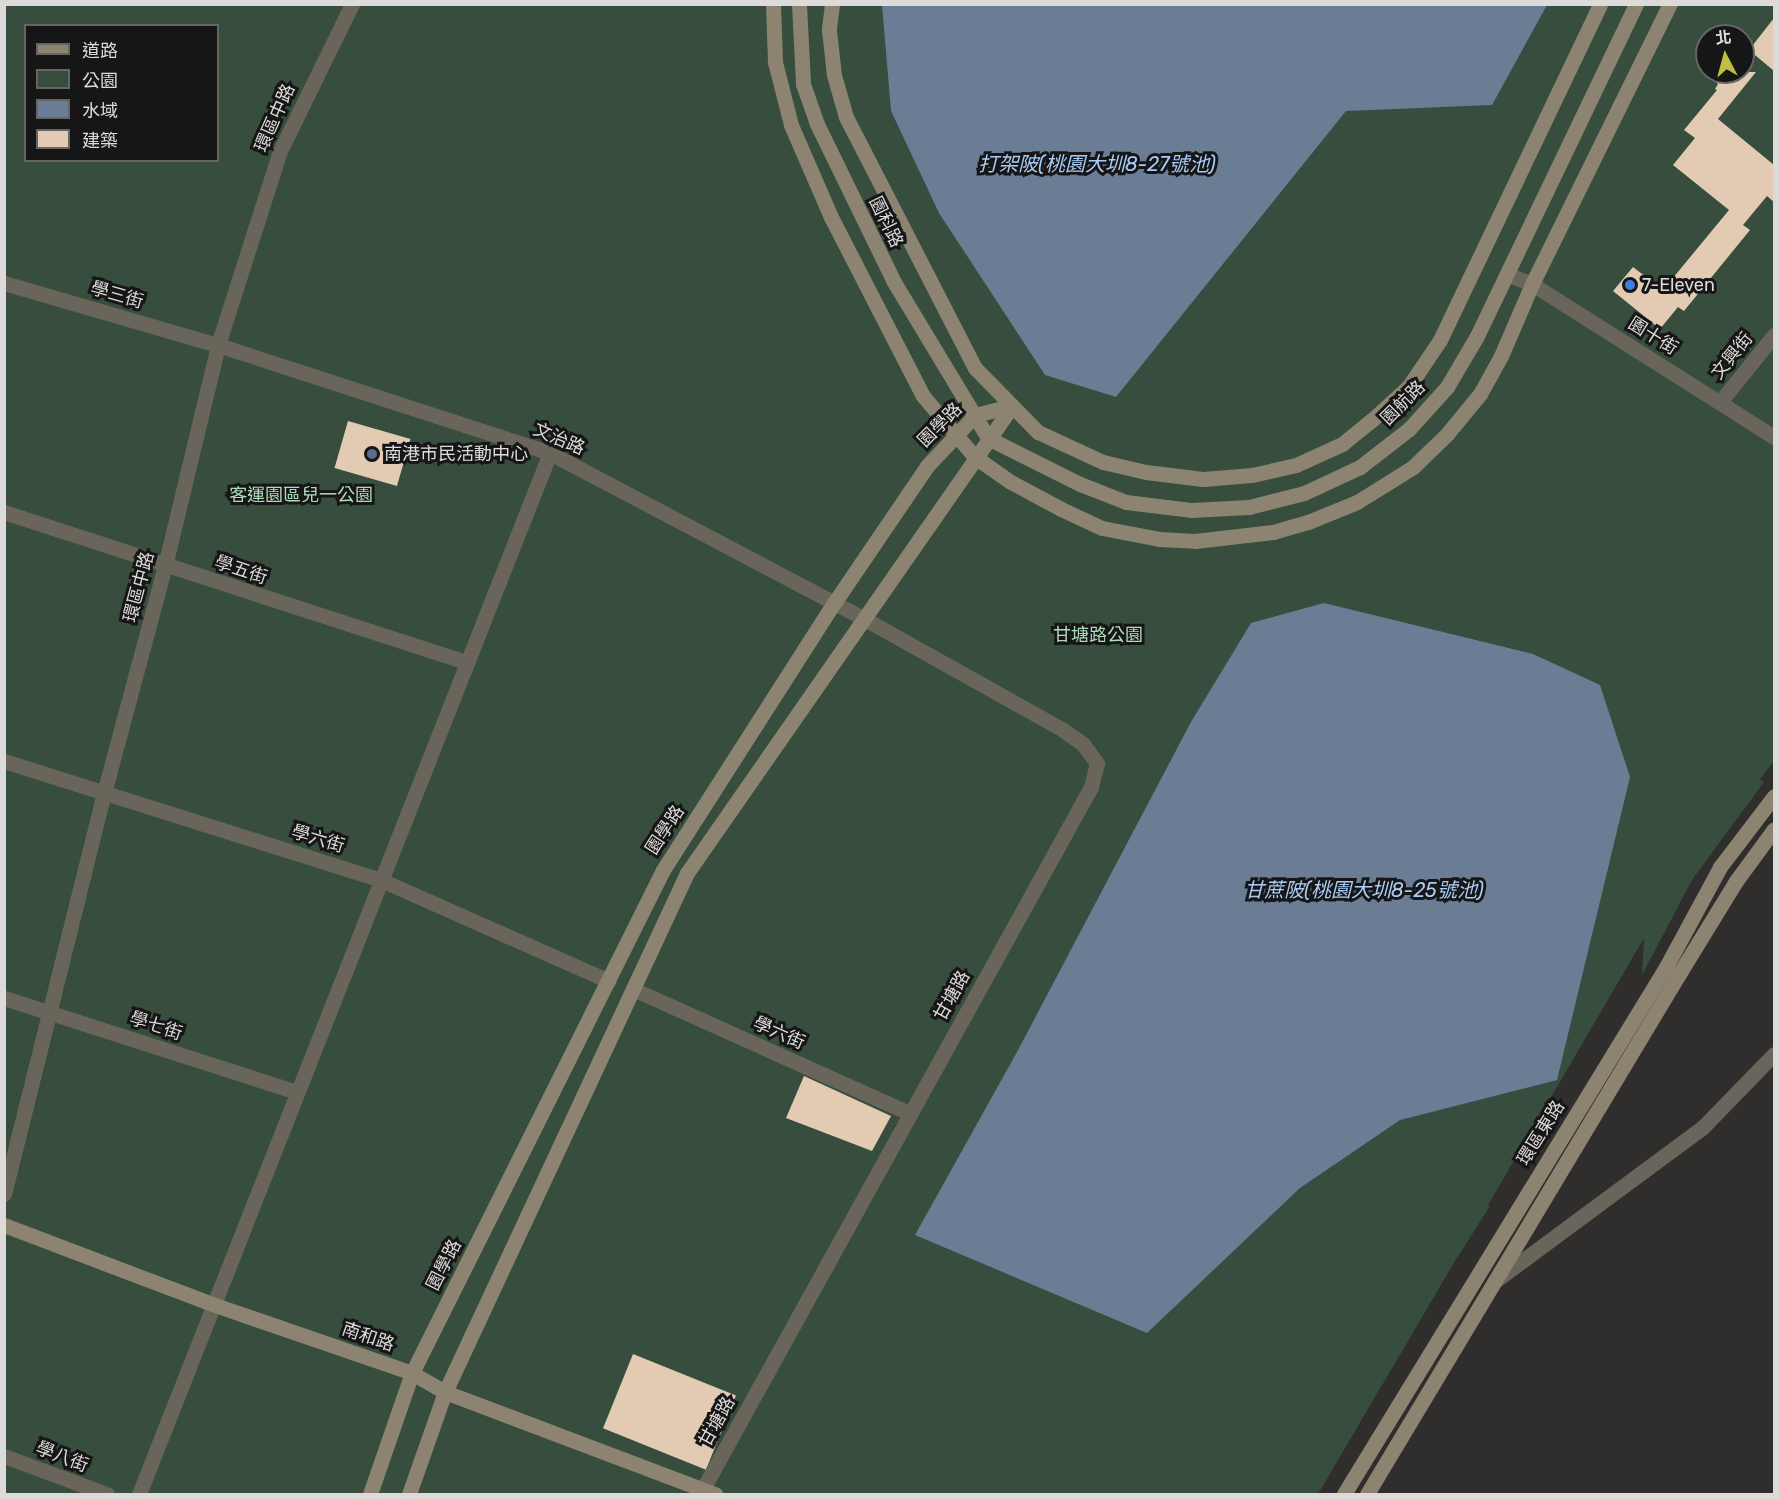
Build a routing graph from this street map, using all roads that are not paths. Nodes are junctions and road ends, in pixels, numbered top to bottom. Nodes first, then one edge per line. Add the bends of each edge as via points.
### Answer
1 (352, 4) edge
2 (773, 4) edge
3 (799, 4) edge
4 (832, 4) edge
5 (1600, 4) edge
6 (1636, 4) edge
7 (1670, 4) edge
8 (1507, 274) junction
9 (4, 283) edge
10 (1532, 284) junction
11 (1774, 335) edge
12 (218, 345) junction
13 (1720, 402) junction
14 (1012, 406) junction
15 (975, 415) junction
16 (956, 436) junction
17 (1774, 437) edge
18 (988, 438) junction
19 (550, 453) junction
20 (975, 457) junction
21 (4, 512) edge
22 (165, 566) junction
23 (834, 603) junction
24 (863, 618) junction
25 (467, 662) junction
26 (4, 761) edge
27 (104, 793) junction
28 (1774, 796) edge
29 (1774, 829) edge
30 (381, 880) junction
31 (609, 981) junction
32 (633, 988) junction
33 (4, 998) edge
34 (51, 1013) junction
35 (1774, 1054) edge
36 (296, 1092) junction
37 (909, 1113) junction
38 (4, 1194) edge
39 (4, 1225) edge
40 (1495, 1281) junction
41 (212, 1304) junction
42 (412, 1373) junction
43 (445, 1392) junction
44 (4, 1456) edge
45 (706, 1493) edge
46 (107, 1494) edge
47 (139, 1494) edge
48 (370, 1494) edge
49 (408, 1494) edge
50 (1344, 1494) edge
51 (1367, 1494) edge

1 - 12 street, 環區中路 via 280,151
2 - 16 street via 775,62 805,161 923,396
3 - 15 street, 園科路 via 803,84 817,124 894,282
4 - 14 street via 829,30 834,75 846,117 975,368
5 - 14 street via 1440,340 1409,386 1342,444 1296,465 1252,475 1191,477 1146,472 1103,462 1038,432
6 - 8 street, 園航路
7 - 10 street
8 - 10 street, 園十街
8 - 18 street, 園航路 via 1447,387 1409,429 1360,466 1304,493 1249,507 1191,510 1126,502 1080,484
9 - 12 street, 學三街
10 - 13 street, 園十街
10 - 20 street via 1501,357 1480,394 1447,434 1413,466 1357,502 1308,522 1274,532 1205,540 1128,534 1102,528 1061,509
11 - 13 street, 文興街
12 - 19 street, 文治路
12 - 22 street, 環區中路
13 - 17 street, 園十街
14 - 15 street, 園學路
14 - 18 street
15 - 16 street, 園學路
15 - 18 street, 園科路
16 - 20 street
16 - 23 street, 園學路 via 927,466
18 - 20 street
19 - 23 street, 文治路
19 - 25 street
20 - 24 street
21 - 22 street, 學五街
22 - 25 street, 學五街
22 - 27 street, 環區中路
23 - 24 street, 文治路
23 - 31 street, 園學路 via 663,870
24 - 32 street via 687,873
24 - 37 street, 甘塘路 via 1063,730 1083,744 1097,763 1091,787
25 - 30 street
26 - 27 street, 學六街
27 - 30 street, 學六街
27 - 34 street, 環區中路
28 - 50 street, 環區東路 via 1720,867 1666,967
29 - 40 street, 環區東路 via 1678,974
30 - 31 street, 學六街
30 - 36 street
31 - 42 street, 園學路
32 - 37 street, 學六街
32 - 43 street
33 - 34 street, 學七街
34 - 36 street, 學七街
34 - 38 street, 環區中路
35 - 40 street via 1702,1128
36 - 41 street
37 - 45 street, 甘塘路
39 - 41 street, 南和路
40 - 51 street, 環區東路
41 - 42 street, 南和路
41 - 47 street
42 - 43 street, 南和路
42 - 48 street, 園學路
43 - 45 street, 南和路
43 - 49 street
44 - 46 street, 學八街

